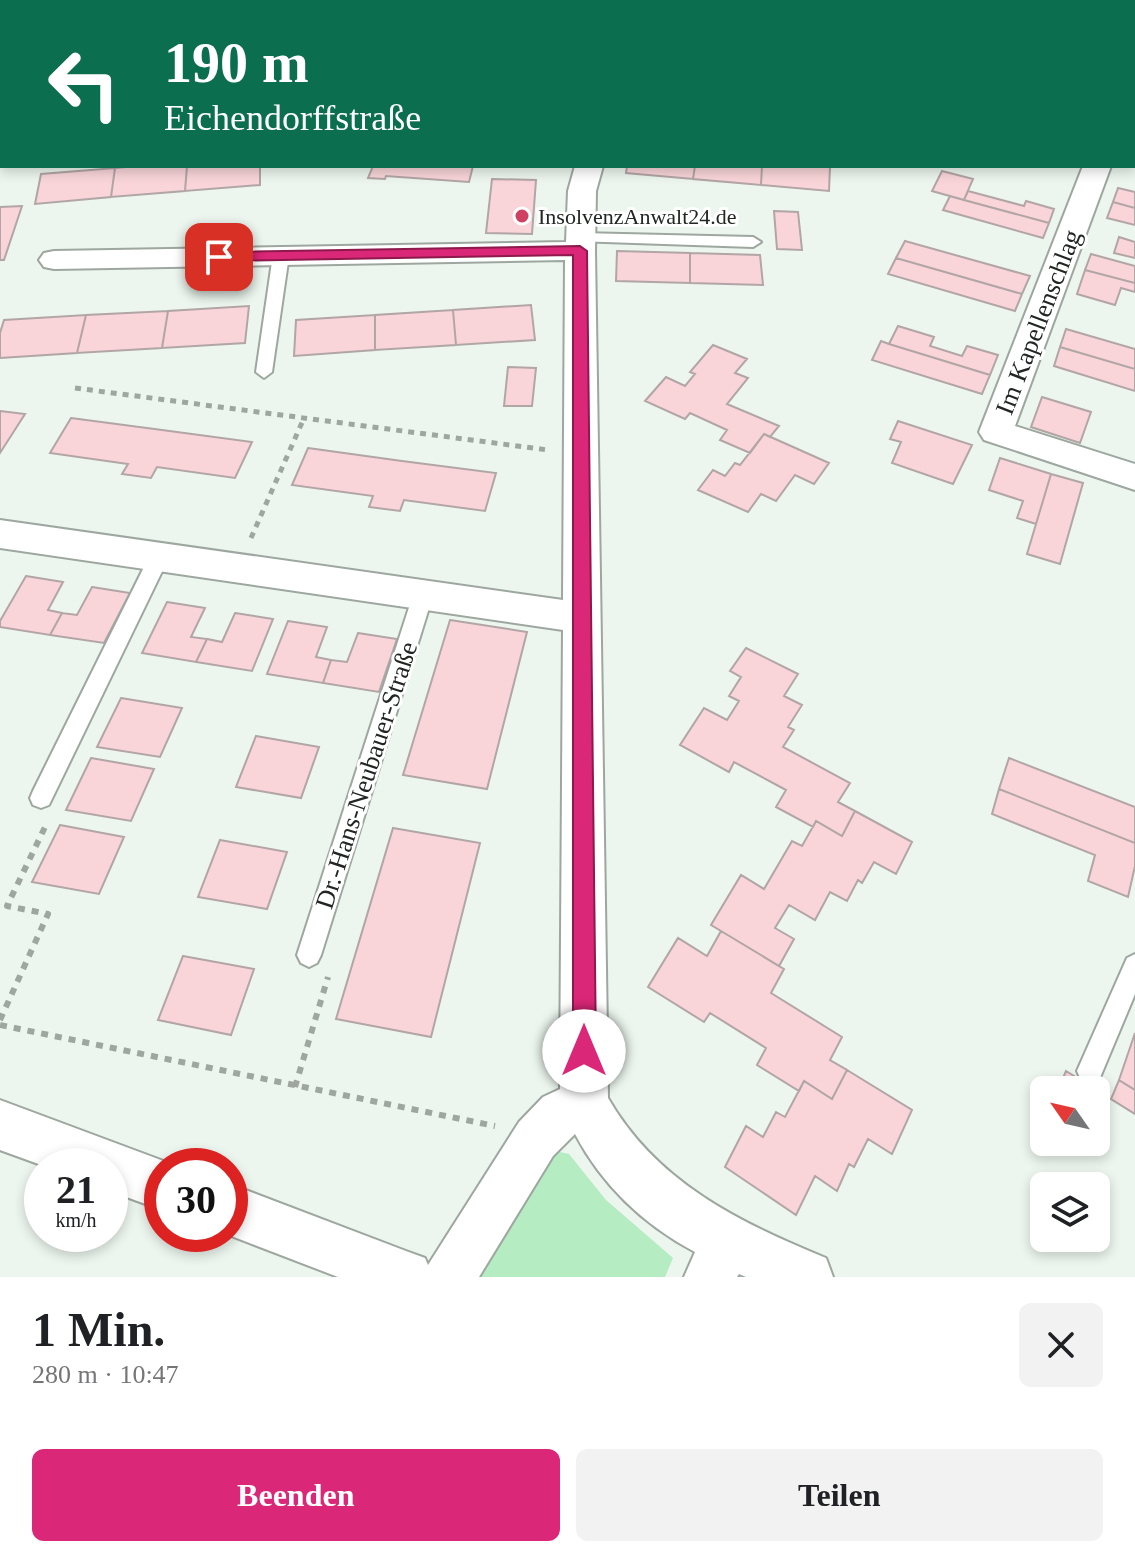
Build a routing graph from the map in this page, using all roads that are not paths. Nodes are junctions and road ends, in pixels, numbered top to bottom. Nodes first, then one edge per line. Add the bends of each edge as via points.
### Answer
1 (588, 168) edge
2 (1096, 168) edge
3 (753, 242) dead end
4 (580, 244) junction
5 (281, 255) junction
6 (54, 260) dead end
7 (264, 372) dead end
8 (1135, 477) edge
9 (0, 534) edge
10 (159, 557) junction
11 (423, 595) junction
12 (582, 618) junction
13 (41, 798) road end
14 (309, 955) road end
15 (1135, 966) edge
16 (1090, 1071) dead end
17 (584, 1103) junction
18 (2, 1130) edge
19 (144, 1179) edge
20 (248, 1217) edge
21 (718, 1260) edge
22 (406, 1277) edge
23 (449, 1277) edge
24 (807, 1277) edge

1 - 4 street
2 - 8 street, Im Kapellenschlag via 996,432
3 - 4 lane
4 - 5 street
4 - 12 street
5 - 6 street
5 - 7 lane
9 - 10 street
10 - 11 street
10 - 13 lane
11 - 12 street
11 - 14 lane, Dr.-Hans-Neubauer-Straße
12 - 17 street
15 - 16 lane
17 - 21 street via 630,1174 671,1208
17 - 23 street via 560,1114 536,1139
18 - 19 street
20 - 22 street
21 - 24 street

